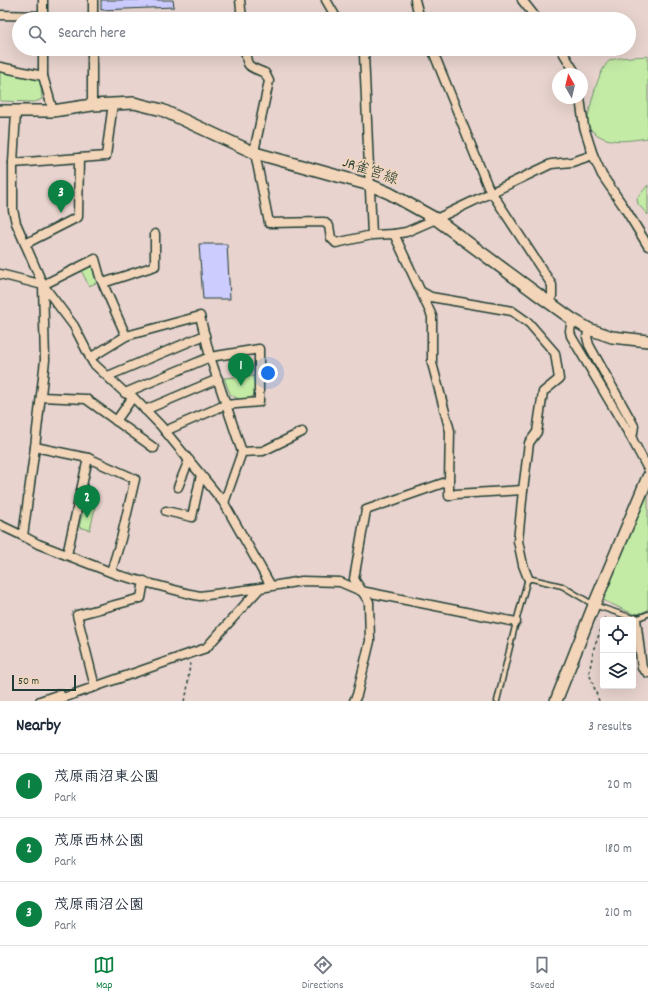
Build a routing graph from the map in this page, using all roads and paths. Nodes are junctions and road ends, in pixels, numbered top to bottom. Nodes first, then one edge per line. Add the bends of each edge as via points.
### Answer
1 (44, 0) edge
2 (93, 0) edge
3 (240, 0) edge
4 (326, 0) edge
5 (415, 0) edge
6 (522, 0) edge
7 (43, 12) edge
8 (93, 12) edge
9 (241, 12) edge
10 (333, 12) edge
11 (418, 12) edge
12 (531, 12) edge
13 (0, 15) edge
14 (12, 16) edge
15 (43, 56) edge
16 (92, 56) edge
17 (246, 56) edge
18 (364, 56) edge
19 (435, 56) edge
20 (565, 56) edge
21 (0, 68) edge
22 (572, 68) edge
23 (43, 76) junction
24 (113, 103) junction
25 (581, 104) edge
26 (92, 105) junction
27 (0, 111) edge
28 (53, 111) junction
29 (16, 112) junction
30 (255, 153) junction
31 (593, 155) junction
32 (79, 158) junction
33 (13, 163) junction
34 (370, 185) junction
35 (491, 193) junction
36 (436, 219) junction
37 (155, 234) dead end
38 (394, 234) junction
39 (372, 235) junction
40 (25, 244) junction
41 (648, 246) edge
42 (0, 274) edge
43 (103, 283) junction
44 (43, 285) junction
45 (422, 292) junction
46 (548, 302) junction
47 (572, 319) junction
48 (589, 329) junction
49 (205, 335) junction
50 (126, 336) junction
51 (648, 342) edge
52 (210, 357) junction
53 (90, 358) junction
54 (108, 376) junction
55 (218, 379) junction
56 (125, 393) junction
57 (41, 397) junction
58 (133, 397) junction
59 (225, 405) junction
60 (144, 410) junction
61 (116, 420) junction
62 (165, 431) junction
63 (302, 432) dead end
64 (632, 439) junction
65 (35, 447) junction
66 (154, 448) dead end
67 (242, 452) junction
68 (88, 458) junction
69 (189, 460) junction
70 (648, 469) edge
71 (201, 474) junction
72 (648, 477) edge
73 (449, 481) junction
74 (178, 487) dead end
75 (523, 490) junction
76 (224, 503) junction
77 (166, 511) dead end
78 (0, 525) edge
79 (23, 536) junction
80 (67, 555) junction
81 (111, 572) junction
82 (528, 578) junction
83 (144, 581) junction
84 (271, 586) junction
85 (260, 588) junction
86 (361, 591) junction
87 (594, 605) junction
88 (648, 614) edge
89 (633, 617) edge
90 (636, 618) joint
91 (516, 622) junction
92 (600, 632) edge
93 (191, 653) junction
94 (648, 673) edge
95 (95, 687) junction
96 (75, 693) junction
97 (40, 701) edge
98 (54, 701) edge
99 (66, 701) edge
100 (184, 701) edge
101 (354, 701) edge
102 (497, 701) edge
103 (556, 701) edge
104 (599, 701) edge

1 - 7 street
2 - 8 street
3 - 9 street
4 - 10 street
5 - 11 street
6 - 12 street
13 - 14 street
15 - 23 street
16 - 26 street
17 - 30 street via 249,66 265,73 269,81
18 - 34 street
19 - 35 street
20 - 22 street
21 - 23 street
23 - 28 street
24 - 26 street, JR雀宮線
24 - 30 street, JR雀宮線 via 134,103 162,110
24 - 32 street via 106,156
25 - 31 street via 584,127
26 - 28 street, JR雀宮線
27 - 29 street, JR雀宮線
28 - 29 street, JR雀宮線
29 - 33 street
30 - 34 street, JR雀宮線
30 - 39 street via 270,224 324,222 329,226 331,238 336,243
31 - 35 street via 572,162 551,164
31 - 41 street via 602,175
32 - 33 street
32 - 40 street via 78,217
33 - 40 street via 13,210
34 - 36 street, JR雀宮線
34 - 39 street
35 - 36 street
35 - 46 street via 552,285 552,296
36 - 38 street via 406,232
36 - 46 street, JR雀宮線
37 - 43 street via 155,266
38 - 39 street
38 - 45 street
40 - 44 street
42 - 44 street
43 - 44 street via 95,259
43 - 50 street
44 - 53 street via 74,326
44 - 57 street via 45,360
45 - 73 street via 432,316 432,362 450,431
45 - 75 street via 431,297 512,311 529,323 555,353 559,379 543,392 537,432 529,443
46 - 47 street, JR雀宮線
47 - 48 street, JR雀宮線
47 - 64 street via 571,336
48 - 51 street, JR雀宮線 via 612,337
48 - 64 street via 589,345 634,426
49 - 50 street via 200,316
49 - 52 street
49 - 54 street
50 - 53 street
52 - 55 street
52 - 56 street
52 - 59 street via 259,349 259,402
53 - 54 street
54 - 56 street
55 - 59 street
55 - 60 street
56 - 58 street
57 - 61 street via 86,399
57 - 65 street
58 - 60 street
58 - 61 street
59 - 62 street
59 - 67 street
60 - 62 street
61 - 66 street
62 - 69 street
63 - 67 street via 263,451
64 - 70 street
65 - 68 street
65 - 79 street
67 - 76 street
68 - 80 street
68 - 81 street via 135,479 122,539
69 - 71 street
69 - 74 street
71 - 76 street
71 - 77 street via 192,517
72 - 87 street
73 - 75 street via 449,496
73 - 86 street via 366,510 354,579
75 - 82 street via 518,541
76 - 84 street
78 - 79 street
79 - 80 street
80 - 81 street
81 - 83 street
82 - 87 lane via 562,586
82 - 91 lane
83 - 85 street via 200,596
83 - 95 street via 141,598 77,616
84 - 85 street
84 - 86 street via 302,581 340,582
85 - 93 street via 206,648
86 - 91 street
86 - 101 street via 369,602 370,641
87 - 89 lane
87 - 103 street
88 - 90 lane
90 - 94 street via 642,668
91 - 102 lane
92 - 104 path via 589,673
93 - 95 street
93 - 100 path
95 - 96 street
96 - 97 street via 60,694
96 - 98 street
96 - 99 street

